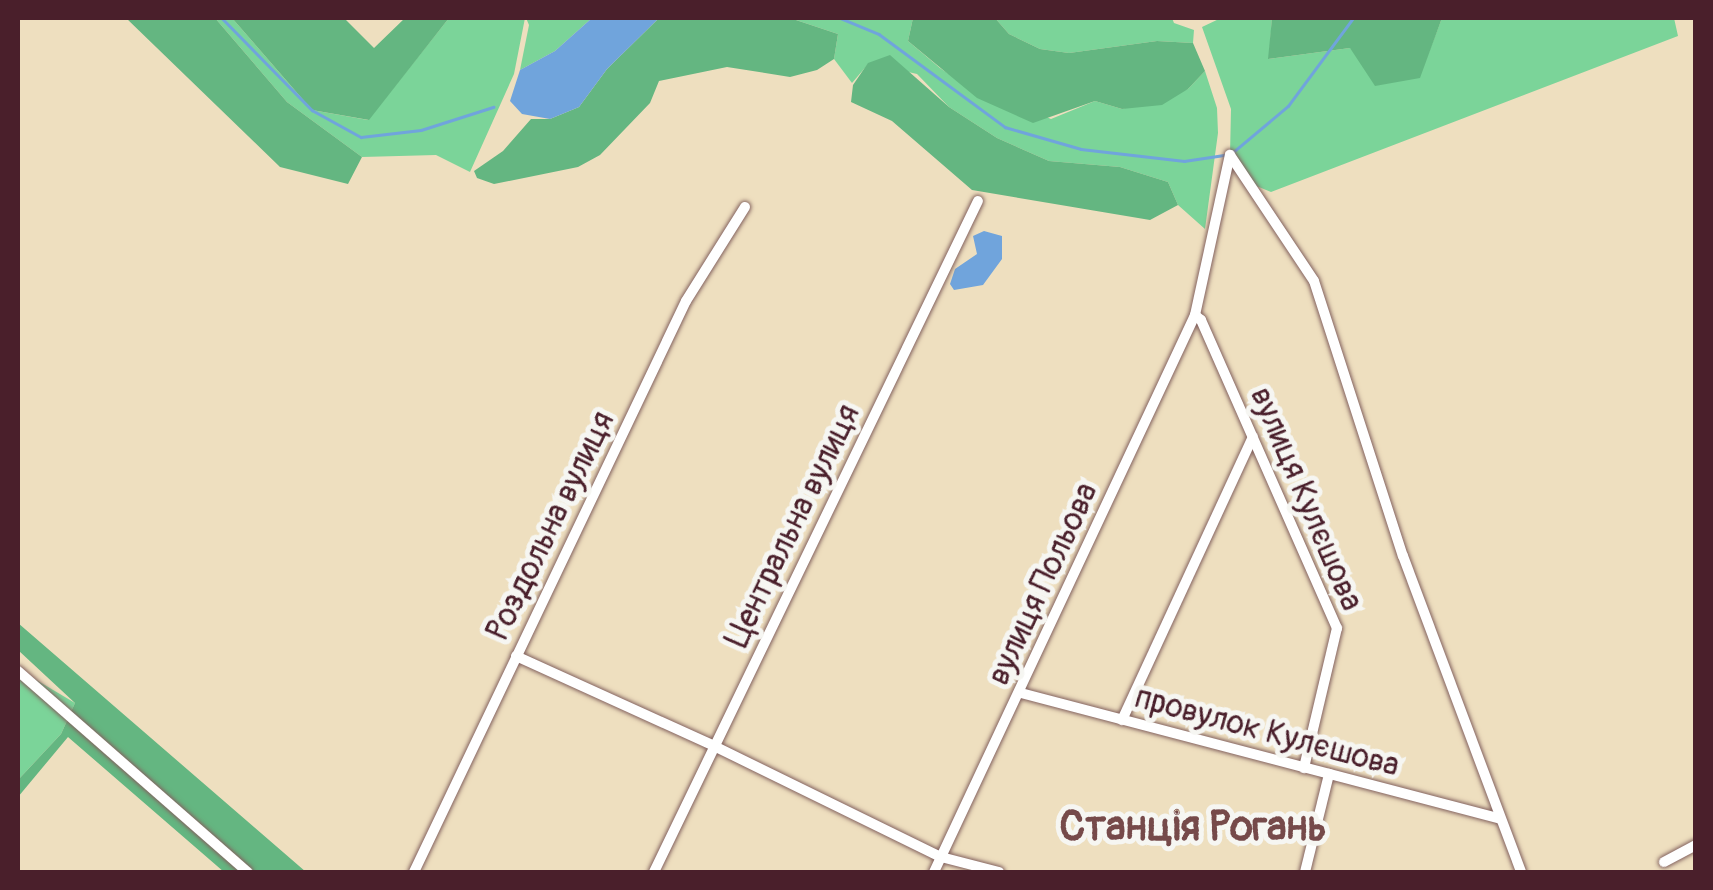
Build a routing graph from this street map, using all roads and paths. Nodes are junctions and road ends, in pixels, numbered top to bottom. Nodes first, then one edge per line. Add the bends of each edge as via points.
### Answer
1 (978, 201) dead end
2 (745, 207) dead end
3 (1195, 315) junction
4 (1253, 437) junction
5 (516, 656) junction
6 (18, 670) edge
7 (1021, 694) junction
8 (1122, 720) junction
9 (714, 746) junction
10 (1304, 768) junction
11 (1329, 774) junction
12 (1500, 819) junction
13 (1696, 845) edge
14 (941, 858) junction
15 (1664, 862) dead end
16 (248, 872) edge
17 (414, 872) edge
18 (654, 872) edge
19 (934, 872) edge
20 (999, 872) edge
21 (1305, 872) edge
22 (1521, 872) edge

1 - 9 street, Центральна вулиця
2 - 5 street, Роздольна вулиця via 686,301
3 - 4 street, вулиця Кулєшова
3 - 7 street, вулиця Польова
3 - 12 street, вулиця Польова via 1230,154 1314,281
4 - 8 street
4 - 10 street, вулиця Кулєшова via 1337,628
5 - 9 street
5 - 17 street, Роздольна вулиця
6 - 16 street
7 - 8 street, провулок Кулєшова
7 - 14 street, вулиця Польова
8 - 10 street, провулок Кулєшова
9 - 14 street
9 - 18 street, Центральна вулиця
10 - 11 street, провулок Кулєшова
11 - 12 street, провулок Кулєшова
11 - 21 street
12 - 22 street
13 - 15 street
14 - 19 street, вулиця Польова
14 - 20 street

